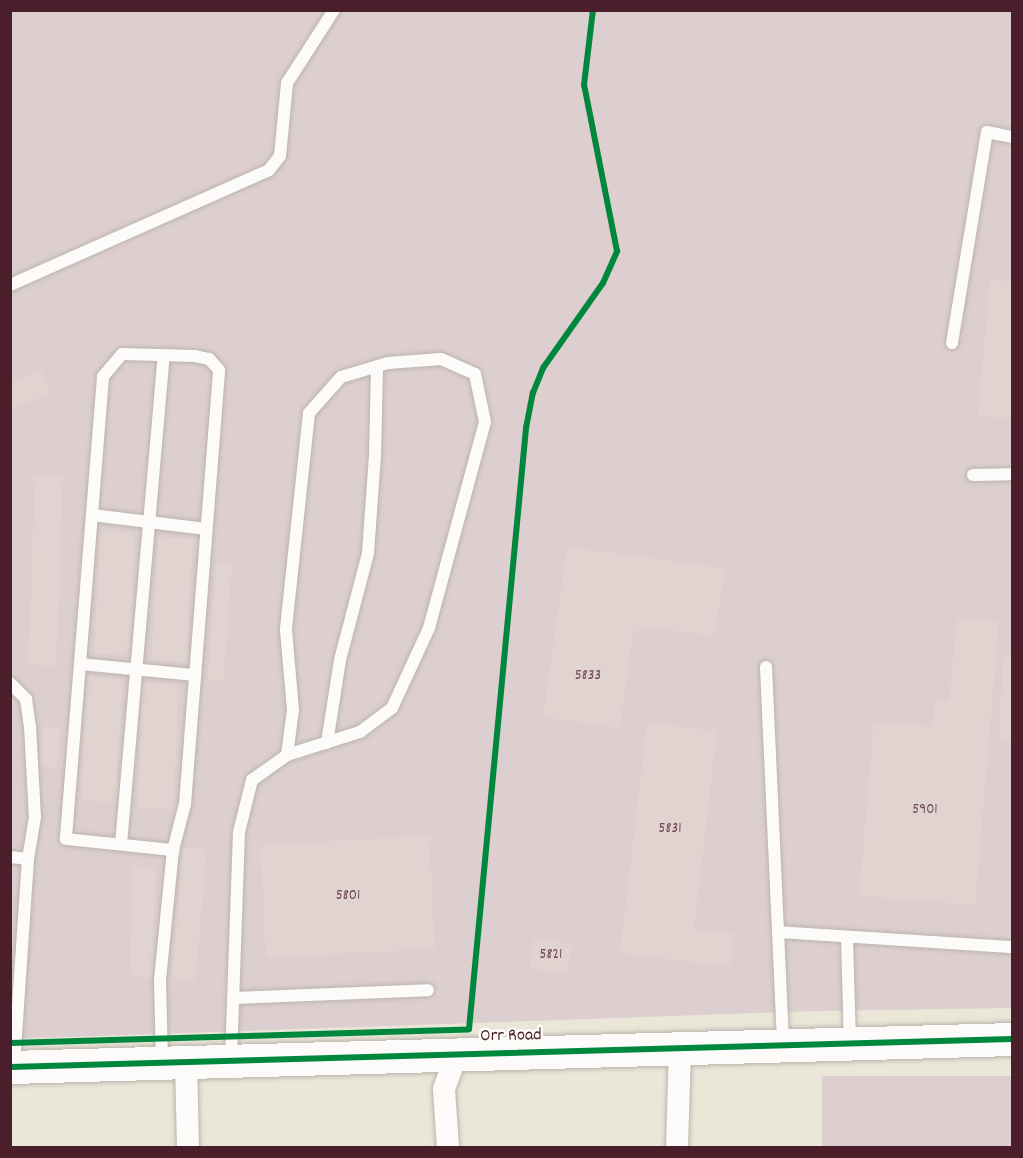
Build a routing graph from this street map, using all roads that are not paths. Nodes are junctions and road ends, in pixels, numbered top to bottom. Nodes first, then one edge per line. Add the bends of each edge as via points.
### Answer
1 (334, 10) edge
2 (1012, 137) edge
3 (10, 285) edge
4 (952, 343) dead end
5 (164, 355) junction
6 (377, 366) junction
7 (1012, 474) edge
8 (973, 475) dead end
9 (92, 515) junction
10 (150, 522) junction
11 (206, 529) junction
12 (80, 664) junction
13 (766, 667) dead end
14 (136, 669) junction
15 (195, 675) junction
16 (10, 683) edge
17 (327, 743) junction
18 (287, 755) junction
19 (121, 844) junction
20 (173, 850) junction
21 (10, 857) edge
22 (27, 859) junction
23 (778, 932) junction
24 (847, 937) junction
25 (1012, 946) edge
26 (429, 990) dead end
27 (233, 998) junction
28 (1012, 1039) edge
29 (850, 1043) junction
30 (783, 1045) junction
31 (680, 1048) junction
32 (457, 1053) junction
33 (231, 1061) junction
34 (174, 1062) junction
35 (12, 1067) edge
36 (188, 1148) edge
37 (448, 1148) edge
38 (677, 1148) edge

1 - 3 lane via 287,82 280,156 268,170
2 - 4 lane via 987,132
5 - 9 lane via 122,354 103,377
5 - 10 lane
5 - 11 lane via 209,359 219,370
6 - 17 lane via 368,553 340,660
6 - 17 lane via 441,359 475,374 485,422 429,628 392,708 360,732
6 - 18 lane via 341,377 309,413 286,630 293,710
7 - 8 lane
9 - 10 lane
9 - 12 lane
10 - 11 lane
10 - 14 lane
11 - 15 lane
12 - 14 lane
12 - 19 lane via 66,839
13 - 23 lane
14 - 15 lane
14 - 19 lane
15 - 20 lane via 185,804
16 - 22 lane via 26,699 30,726 35,817
17 - 18 lane
18 - 27 lane via 252,780 239,831
19 - 20 lane
20 - 34 lane via 160,980
21 - 22 lane
22 - 35 lane
23 - 24 lane
23 - 30 lane
24 - 25 lane
24 - 29 lane
26 - 27 lane
27 - 33 lane
28 - 29 street, Orr Road
29 - 30 street, Orr Road
30 - 31 street, Orr Road
31 - 32 street, Orr Road
31 - 38 street
32 - 33 street, Orr Road
32 - 37 street via 444,1089
33 - 34 street, Orr Road
34 - 35 street, Orr Road
34 - 36 street

